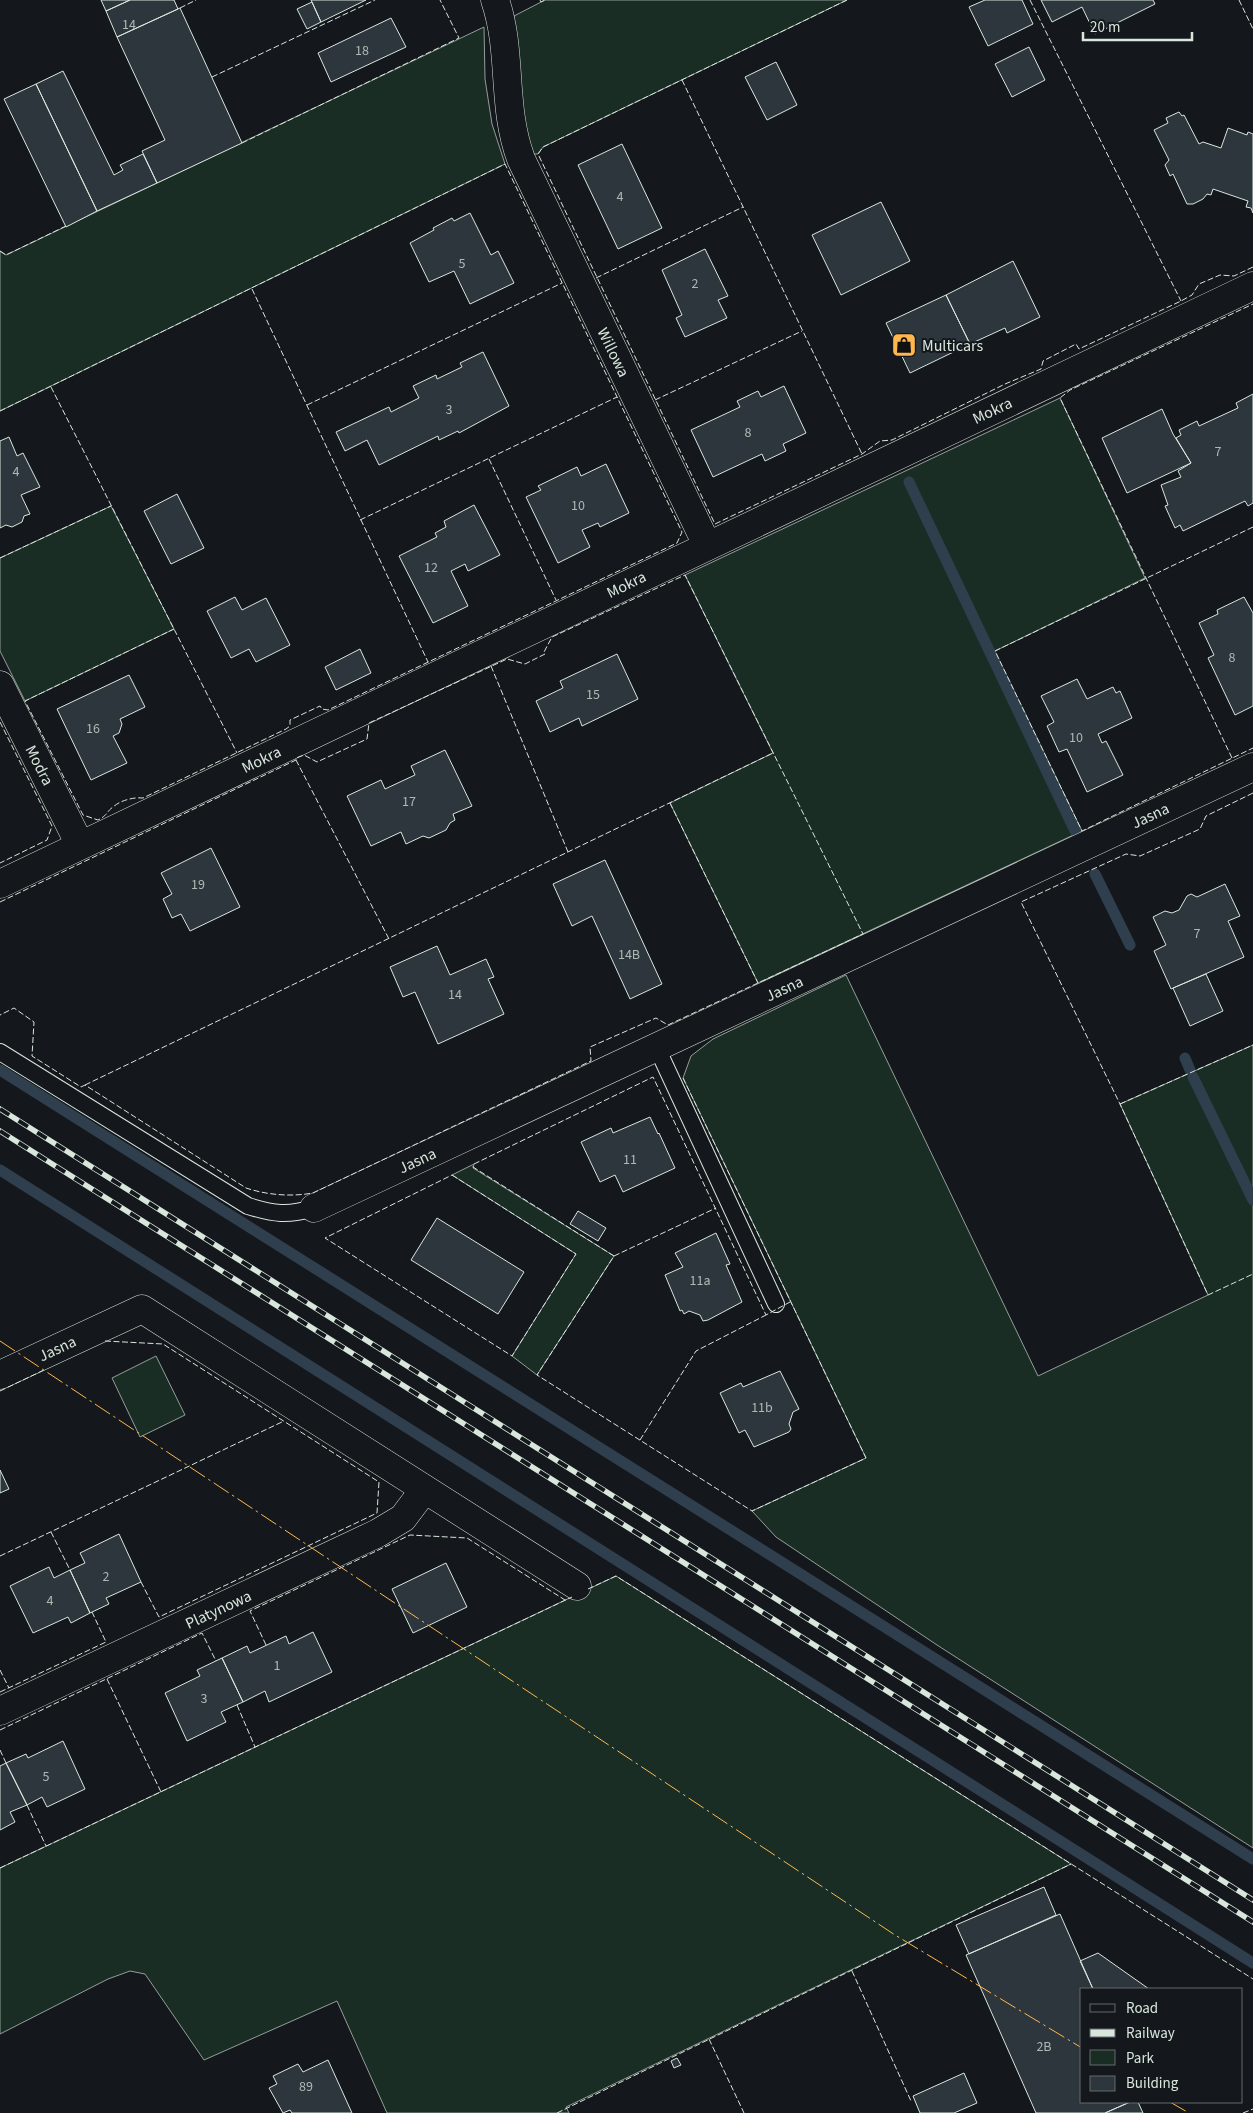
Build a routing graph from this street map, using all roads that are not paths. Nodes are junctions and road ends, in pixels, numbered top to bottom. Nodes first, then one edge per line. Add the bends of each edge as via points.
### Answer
1 (495, 0) edge
2 (1253, 286) edge
3 (707, 546) junction
4 (0, 685) edge
5 (1253, 767) edge
6 (80, 845) junction
7 (0, 884) edge
8 (657, 1048) junction
9 (0, 1052) edge
10 (314, 1208) joint
11 (776, 1304) dead end
12 (0, 1375) edge
13 (424, 1490) junction
14 (577, 1586) dead end
15 (0, 1711) edge

1 - 3 street, Willowa via 504,36 510,120 521,159
2 - 3 street, Mokra
3 - 6 street, Mokra
4 - 6 street, Modra
5 - 8 street, Jasna
6 - 7 street, Mokra
8 - 10 street, Jasna
8 - 11 lane
9 - 10 lane via 248,1206 273,1214 295,1214
12 - 13 street, Jasna via 142,1309
13 - 14 street
13 - 15 street, Platynowa via 403,1518 378,1533

